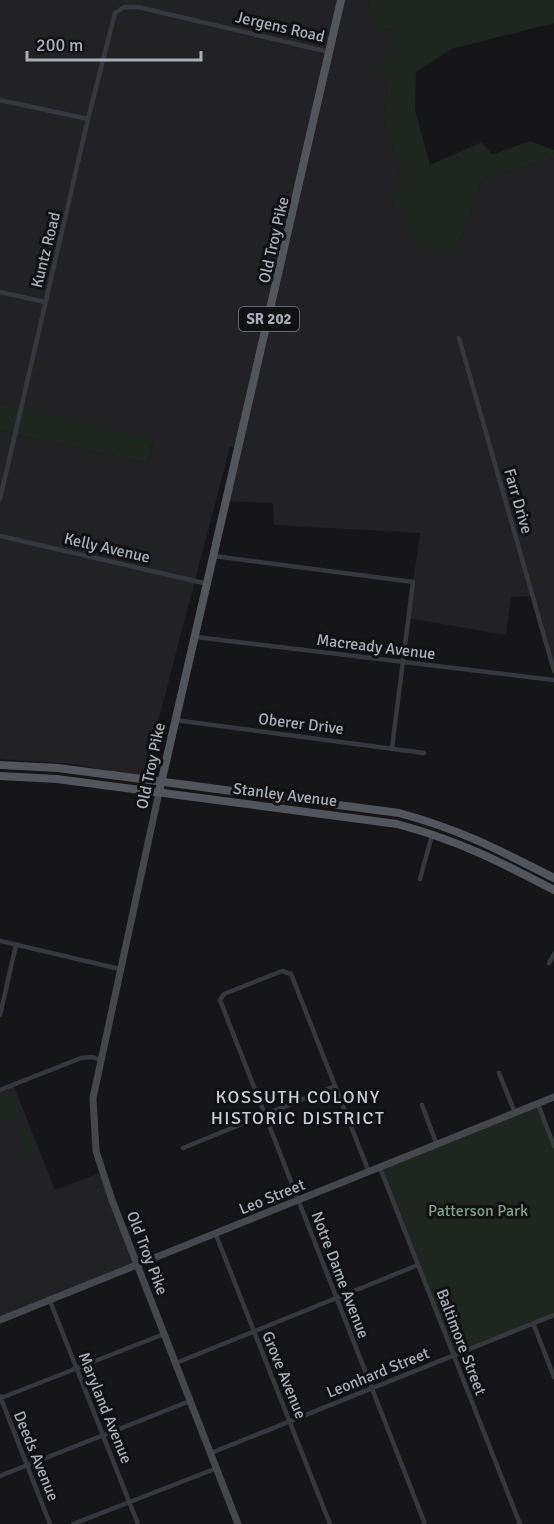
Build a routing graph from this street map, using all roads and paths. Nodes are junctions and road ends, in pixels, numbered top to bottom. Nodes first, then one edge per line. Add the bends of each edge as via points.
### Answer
1 (342, 0) edge
2 (119, 9) joint
3 (329, 51) junction
4 (0, 100) edge
5 (88, 119) junction
6 (0, 292) edge
7 (45, 302) junction
8 (459, 338) dead end
9 (0, 499) edge
10 (0, 536) edge
11 (214, 556) junction
12 (208, 584) junction
13 (195, 637) junction
14 (403, 662) junction
15 (554, 670) edge
16 (554, 680) edge
17 (175, 720) junction
18 (392, 748) junction
19 (424, 753) dead end
20 (0, 765) edge
21 (0, 776) edge
22 (161, 782) junction
23 (159, 792) junction
24 (432, 834) junction
25 (554, 878) edge
26 (420, 879) dead end
27 (554, 890) edge
28 (0, 941) edge
29 (16, 945) junction
30 (554, 954) edge
31 (549, 963) dead end
32 (120, 969) junction
33 (0, 1015) edge
34 (100, 1060) junction
35 (498, 1073) dead end
36 (335, 1086) junction
37 (0, 1089) edge
38 (554, 1097) edge
39 (538, 1104) junction
40 (422, 1105) dead end
41 (515, 1113) junction
42 (265, 1114) junction
43 (437, 1145) junction
44 (554, 1146) edge
45 (183, 1148) dead end
46 (380, 1168) junction
47 (369, 1173) junction
48 (299, 1201) junction
49 (216, 1235) junction
50 (418, 1265) junction
51 (138, 1267) junction
52 (337, 1298) junction
53 (50, 1301) junction
54 (554, 1315) edge
55 (0, 1320) edge
56 (533, 1323) junction
57 (254, 1331) junction
58 (164, 1334) junction
59 (453, 1355) junction
60 (176, 1364) junction
61 (77, 1368) junction
62 (554, 1377) edge
63 (372, 1388) junction
64 (0, 1397) edge
65 (190, 1401) junction
66 (290, 1421) junction
67 (103, 1436) junction
68 (211, 1453) junction
69 (27, 1465) junction
70 (217, 1468) junction
71 (0, 1476) edge
72 (129, 1502) junction
73 (50, 1524) edge
74 (73, 1524) edge
75 (138, 1524) edge
76 (238, 1524) edge
77 (330, 1524) edge
78 (425, 1524) edge
79 (520, 1524) edge

1 - 3 main road, Old Troy Pike / SR 202
2 - 3 street, Jergens Road via 138,7
2 - 5 street, Kuntz Road via 110,27
3 - 11 main road, Old Troy Pike / SR 202
4 - 5 street
5 - 7 street, Kuntz Road
6 - 7 street
7 - 9 street, Kuntz Road
8 - 15 street, Farr Drive
10 - 12 street, Kelly Avenue
11 - 12 main road, Old Troy Pike / SR 202
11 - 14 street via 413,582
12 - 13 main road, Old Troy Pike / SR 202
13 - 14 street, Macready Avenue
13 - 17 main road, Old Troy Pike / SR 202
14 - 16 street, Macready Avenue
14 - 18 street
17 - 18 street, Oberer Drive
17 - 22 main road, Old Troy Pike / SR 202
18 - 19 street, Oberer Drive
20 - 22 main road, Stanley Avenue via 58,768
21 - 23 main road, Stanley Avenue
22 - 23 main road, Old Troy Pike / SR 202
22 - 25 main road, Stanley Avenue via 399,813 488,843
23 - 24 main road, Stanley Avenue via 367,819
23 - 32 main road, Old Troy Pike / SR 202
24 - 26 street
24 - 27 main road, Stanley Avenue via 484,853
28 - 29 street
29 - 32 street
29 - 33 street
30 - 31 street
32 - 34 main road, Old Troy Pike / SR 202
34 - 37 street via 81,1058
34 - 51 main road, Old Troy Pike / SR 202 via 92,1108 96,1151
35 - 41 street
36 - 42 street
36 - 42 street, Notre Dame Avenue via 289,972 282,971 224,994 220,1000
36 - 47 street
38 - 39 main road, Leo Street
39 - 41 main road, Leo Street
39 - 44 street
40 - 43 street
41 - 43 main road, Leo Street
42 - 45 street
42 - 48 street, Notre Dame Avenue
43 - 46 main road, Leo Street
46 - 47 main road, Leo Street
46 - 50 street, Baltimore Street
47 - 48 main road, Leo Street
48 - 49 main road, Leo Street
48 - 52 street, Notre Dame Avenue
49 - 51 main road, Leo Street
49 - 57 street, Grove Avenue
50 - 52 street
50 - 59 street, Baltimore Street
51 - 53 main road, Leo Street
51 - 58 main road, Old Troy Pike / SR 202
52 - 57 street
52 - 63 street, Notre Dame Avenue
53 - 55 main road, Leo Street
53 - 61 street, Maryland Avenue
54 - 56 street, Leonhard Street
56 - 59 street, Leonhard Street
56 - 62 street
57 - 60 street
57 - 66 street, Grove Avenue
58 - 60 main road, Old Troy Pike / SR 202
58 - 61 street
59 - 63 street, Leonhard Street
59 - 79 street, Baltimore Street
60 - 65 main road, Old Troy Pike / SR 202
61 - 64 street
61 - 67 street, Maryland Avenue
63 - 66 street, Leonhard Street
63 - 78 street, Notre Dame Avenue
64 - 69 street, Deeds Avenue
65 - 67 street
65 - 68 main road, Old Troy Pike / SR 202
66 - 68 street, Leonhard Street
66 - 77 street, Grove Avenue
67 - 69 street
67 - 72 street, Maryland Avenue
68 - 70 main road, Old Troy Pike / SR 202
69 - 71 street
69 - 73 street, Deeds Avenue
70 - 72 street
70 - 76 main road, Old Troy Pike / SR 202
72 - 74 street
72 - 75 street, Maryland Avenue

